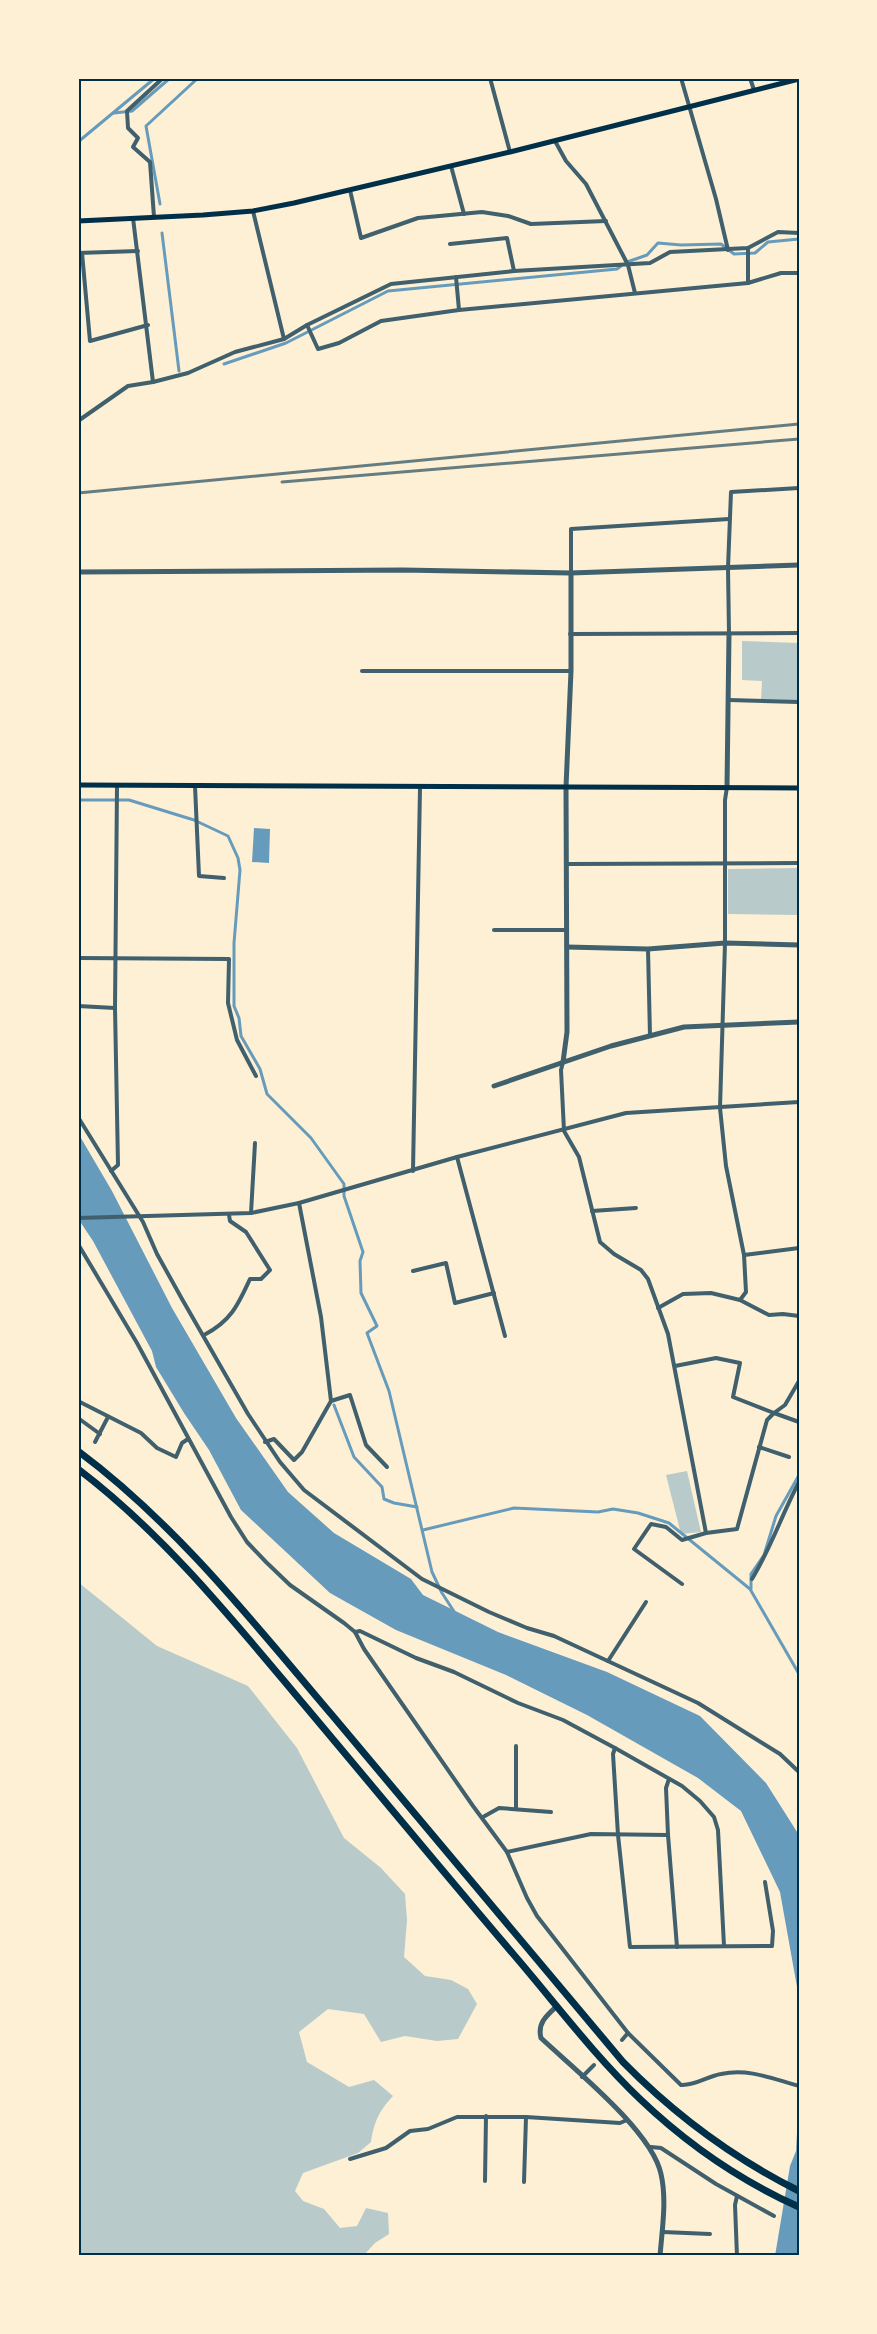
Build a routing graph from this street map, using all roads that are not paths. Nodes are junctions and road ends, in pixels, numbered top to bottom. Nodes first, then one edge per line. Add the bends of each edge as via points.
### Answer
1 (163, 78) edge
2 (490, 78) edge
3 (681, 78) edge
4 (750, 78) edge
5 (799, 79) edge
6 (754, 91) junction
7 (689, 107) junction
8 (555, 141) junction
9 (510, 152) junction
10 (451, 166) junction
11 (350, 190) junction
12 (253, 211) junction
13 (464, 214) junction
14 (154, 217) junction
15 (133, 218) junction
16 (78, 221) edge
17 (606, 221) junction
18 (799, 233) edge
19 (450, 244) dead end
20 (748, 248) junction
21 (728, 250) junction
22 (138, 251) junction
23 (80, 253) edge
24 (628, 265) junction
25 (514, 271) junction
26 (799, 273) edge
27 (456, 277) junction
28 (748, 283) junction
29 (635, 293) junction
30 (459, 310) junction
31 (148, 325) junction
32 (307, 325) junction
33 (284, 339) junction
34 (153, 382) junction
35 (78, 421) edge
36 (799, 488) edge
37 (729, 519) junction
38 (799, 565) edge
39 (728, 568) junction
40 (78, 572) edge
41 (571, 573) junction
42 (799, 633) edge
43 (570, 634) junction
44 (729, 634) junction
45 (362, 671) dead end
46 (570, 671) junction
47 (729, 700) junction
48 (799, 702) edge
49 (78, 785) edge
50 (117, 786) junction
51 (195, 786) junction
52 (566, 786) junction
53 (727, 787) junction
54 (420, 788) junction
55 (799, 788) edge
56 (725, 863) junction
57 (799, 863) edge
58 (568, 864) junction
59 (224, 878) dead end
60 (495, 930) dead end
61 (567, 930) junction
62 (725, 943) junction
63 (799, 945) edge
64 (567, 947) junction
65 (648, 949) junction
66 (78, 958) edge
67 (117, 959) junction
68 (78, 1006) edge
69 (115, 1008) junction
70 (799, 1023) edge
71 (723, 1024) junction
72 (650, 1036) junction
73 (563, 1062) junction
74 (256, 1076) dead end
75 (494, 1086) dead end
76 (799, 1102) edge
77 (720, 1108) junction
78 (78, 1117) edge
79 (564, 1131) junction
80 (255, 1143) dead end
81 (457, 1157) junction
82 (111, 1171) junction
83 (413, 1171) junction
84 (299, 1203) junction
85 (636, 1208) dead end
86 (592, 1211) junction
87 (251, 1214) junction
88 (229, 1215) junction
89 (139, 1217) junction
90 (78, 1218) edge
91 (78, 1244) edge
92 (799, 1248) edge
93 (744, 1255) junction
94 (413, 1271) dead end
95 (494, 1293) junction
96 (740, 1300) junction
97 (658, 1308) junction
98 (799, 1316) edge
99 (204, 1335) junction
100 (505, 1335) dead end
101 (675, 1366) junction
102 (799, 1381) edge
103 (78, 1401) edge
104 (331, 1401) junction
105 (774, 1413) junction
106 (108, 1417) junction
107 (78, 1418) edge
108 (799, 1422) edge
109 (100, 1434) junction
110 (188, 1439) junction
111 (95, 1442) dead end
112 (265, 1442) junction
113 (759, 1447) junction
114 (78, 1451) edge
115 (789, 1457) dead end
116 (387, 1467) dead end
117 (78, 1468) edge
118 (799, 1482) edge
119 (706, 1533) junction
120 (752, 1579) dead end
121 (682, 1584) dead end
122 (646, 1602) dead end
123 (355, 1632) junction
124 (608, 1661) junction
125 (516, 1746) dead end
126 (615, 1748) junction
127 (799, 1772) edge
128 (669, 1779) junction
129 (516, 1809) junction
130 (551, 1812) dead end
131 (483, 1817) junction
132 (618, 1835) junction
133 (668, 1835) junction
134 (507, 1852) junction
135 (765, 1882) dead end
136 (724, 1946) junction
137 (677, 1947) junction
138 (557, 2006) junction
139 (628, 2034) junction
140 (622, 2040) dead end
141 (594, 2065) dead end
142 (582, 2077) junction
143 (799, 2086) edge
144 (486, 2116) junction
145 (526, 2117) junction
146 (627, 2120) junction
147 (651, 2147) junction
148 (350, 2159) dead end
149 (484, 2181) dead end
150 (524, 2182) dead end
151 (799, 2191) edge
152 (737, 2196) junction
153 (799, 2207) edge
154 (774, 2216) dead end
155 (662, 2232) junction
156 (710, 2234) dead end
157 (660, 2256) edge
158 (737, 2256) edge

1 - 14 street via 127,111 128,128 138,138 133,147 150,162
2 - 9 street
3 - 7 street
4 - 6 street
5 - 6 main road
6 - 7 main road
7 - 8 main road
7 - 21 street
8 - 9 main road
8 - 17 street via 586,184
9 - 10 main road
10 - 11 main road
10 - 13 street
11 - 12 main road
11 - 13 street via 361,238 417,218
12 - 14 main road
12 - 33 street
13 - 17 street via 482,212 531,224
14 - 15 main road
15 - 16 main road
15 - 22 street
17 - 24 street
18 - 20 street via 778,232
19 - 25 street via 507,238
20 - 21 street
20 - 28 street
21 - 24 street via 670,252 650,263
22 - 23 street
22 - 31 street
23 - 31 street via 90,341
24 - 25 street
24 - 29 street
25 - 27 street
26 - 28 street via 781,273
27 - 30 street
27 - 32 street via 391,284
28 - 29 street
29 - 30 street
30 - 32 street via 381,321 339,343 318,349
31 - 34 street
32 - 33 street
33 - 34 street
34 - 35 street via 128,386
36 - 37 street via 732,492
37 - 39 street
37 - 41 street via 571,529
38 - 39 street
39 - 41 street
39 - 44 street
40 - 41 street
41 - 43 street
42 - 44 street
43 - 44 street
43 - 46 street
44 - 47 street
45 - 46 street
46 - 52 street
47 - 48 street
47 - 53 street
49 - 50 main road
50 - 51 main road
50 - 67 street
51 - 54 main road
51 - 59 street via 199,876
52 - 53 main road
52 - 54 main road
52 - 58 street
53 - 55 main road
53 - 56 street
54 - 83 street
56 - 57 street
56 - 58 street
56 - 62 street
58 - 61 street
60 - 61 street
61 - 64 street
62 - 63 street
62 - 65 street
62 - 71 street
64 - 65 street
64 - 73 street
65 - 72 street
66 - 67 street
67 - 69 street
67 - 74 street via 230,959 228,1003 237,1040
68 - 69 street
69 - 82 street via 118,1165
70 - 71 street
71 - 72 street via 684,1027
71 - 77 street
72 - 73 street
73 - 75 street
73 - 79 street
76 - 77 street
77 - 79 street via 626,1113
77 - 93 street via 726,1166
78 - 82 street
79 - 81 street
79 - 86 street via 579,1157
80 - 87 street
81 - 83 street
81 - 95 street
82 - 89 street
83 - 84 street
84 - 87 street
84 - 104 street via 321,1317
85 - 86 street
86 - 97 street via 600,1242 641,1269
87 - 88 street
88 - 89 street
88 - 99 street via 230,1221 246,1232 270,1270 261,1279 250,1279 236,1310
89 - 90 street
89 - 99 street
91 - 110 street
92 - 93 street
93 - 96 street via 746,1292
94 - 95 street via 446,1263 455,1303
95 - 100 street
96 - 97 street via 711,1293 683,1294
96 - 98 street via 769,1315
97 - 101 street
99 - 112 street
101 - 105 street via 716,1358 740,1363 733,1397
101 - 119 street
102 - 105 street via 785,1405
103 - 106 street
104 - 112 street via 294,1461 274,1438
104 - 116 street via 350,1395 366,1445
105 - 108 street
105 - 113 street via 767,1420
106 - 109 street
106 - 110 street via 176,1457
107 - 109 street
109 - 111 street
110 - 123 street via 247,1542 290,1585
112 - 124 street via 314,1499 422,1578 489,1612
113 - 115 street
113 - 119 street via 737,1529
114 - 151 highway via 197,1558 652,2092 744,2162
117 - 138 highway via 148,1529 230,1616
118 - 120 street via 767,1555
119 - 121 street via 682,1540 666,1527 651,1524 634,1549
122 - 124 street
123 - 126 street via 563,1720
123 - 131 street
124 - 127 street via 698,1703 780,1754
125 - 129 street
126 - 128 street
126 - 132 street
128 - 133 street
128 - 136 street via 700,1801 714,1817
129 - 130 street
129 - 131 street via 499,1808
131 - 134 street
132 - 133 street
132 - 134 street via 591,1834
132 - 137 street via 630,1947
133 - 137 street
134 - 139 street via 537,1916
135 - 136 street via 772,1946
136 - 137 street
138 - 142 street via 541,2024 541,2038
138 - 153 highway via 614,2072 666,2122 708,2155
139 - 140 street
139 - 143 street via 681,2085 738,2071
141 - 142 street
142 - 146 street
144 - 145 street
144 - 148 street via 457,2117 428,2129 410,2131 386,2148
144 - 149 street
145 - 146 street via 620,2124
145 - 150 street
146 - 147 street
147 - 152 street via 661,2148
147 - 155 street via 661,2173
152 - 154 street
152 - 158 street
155 - 156 street
155 - 157 street

